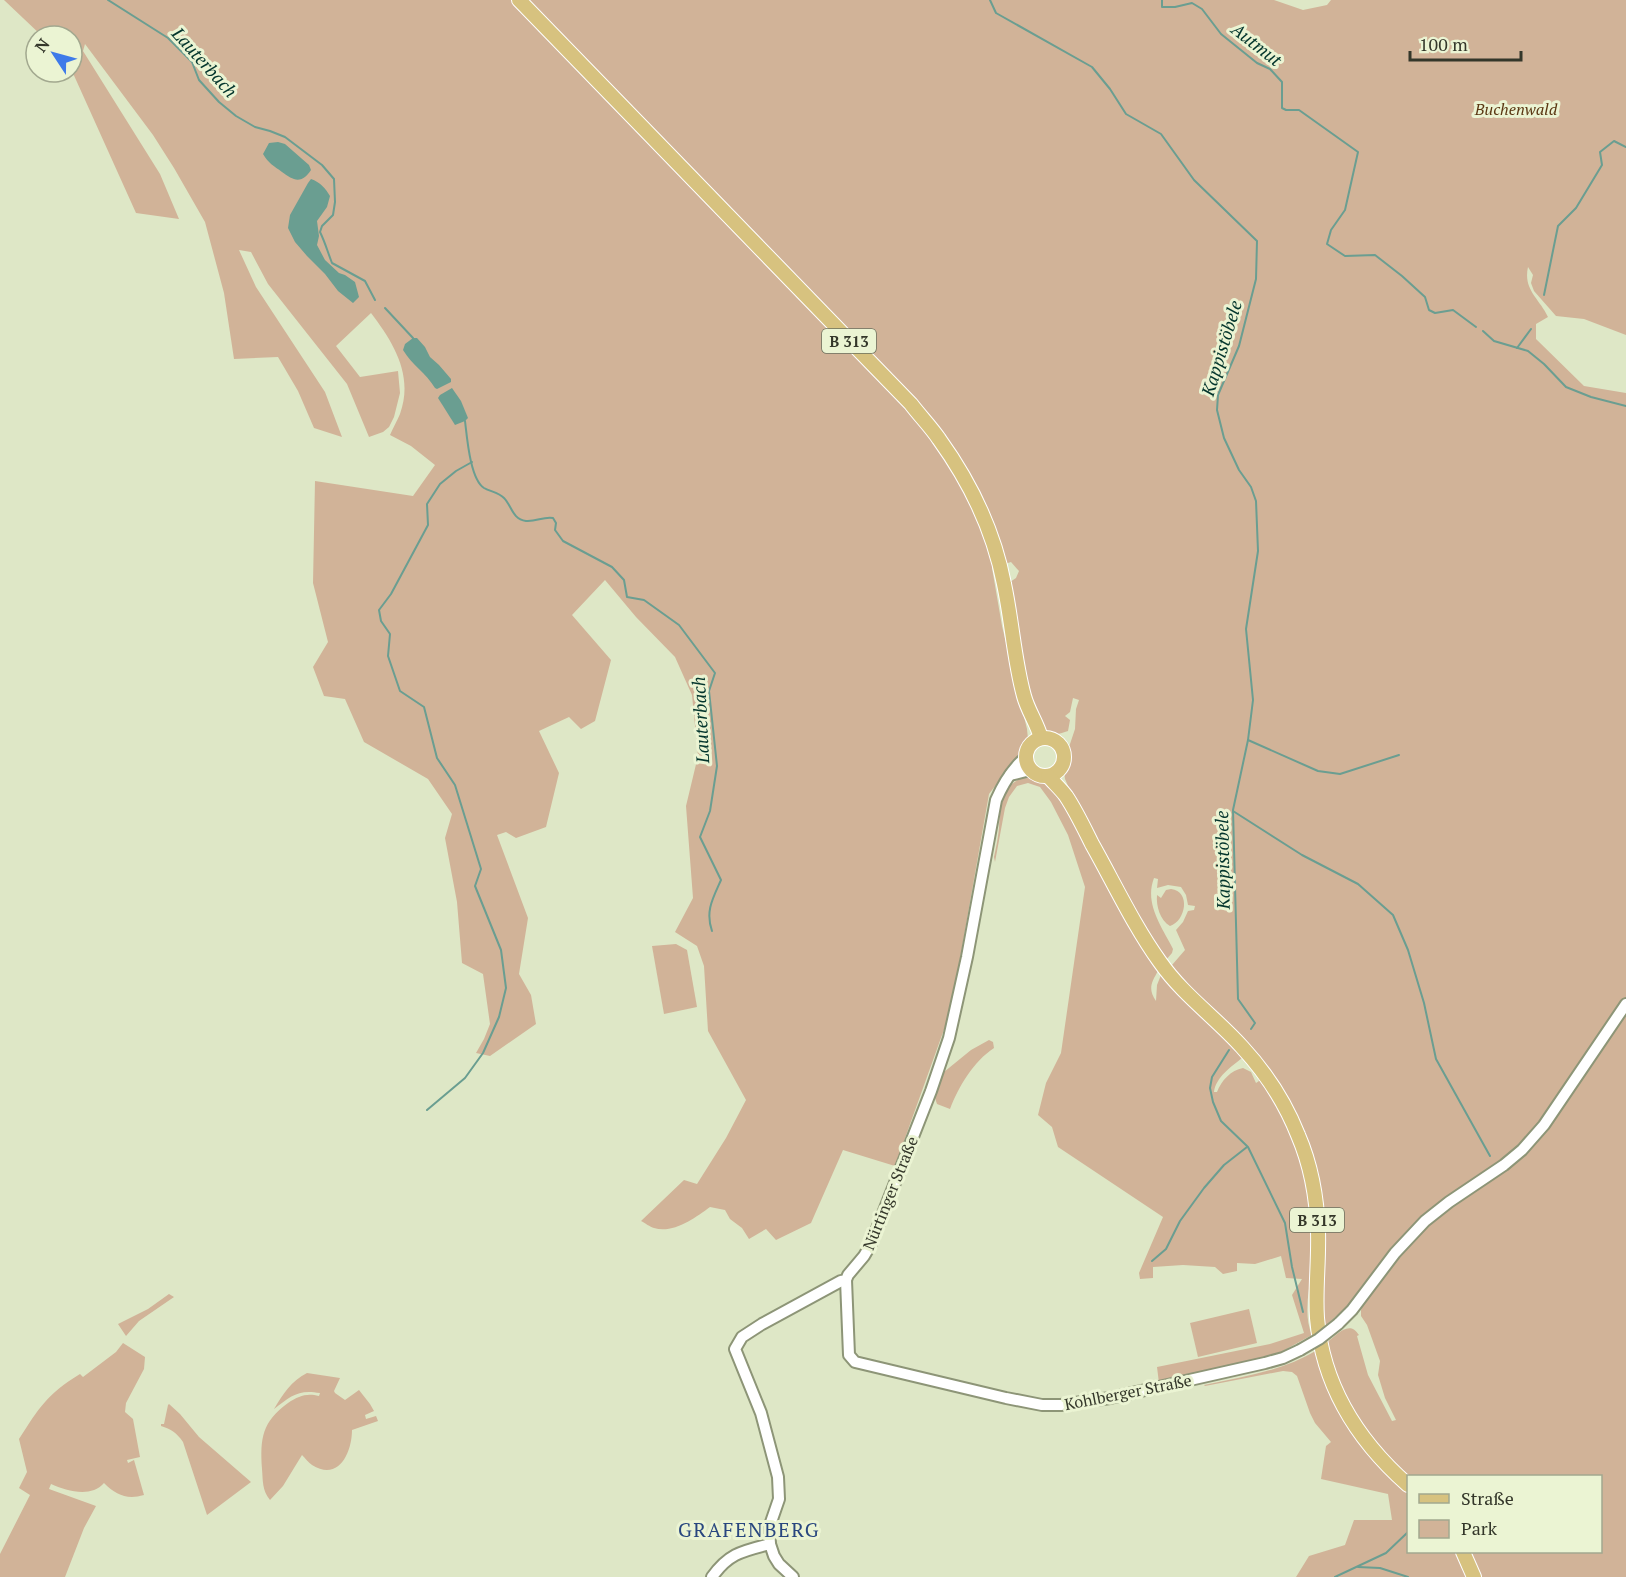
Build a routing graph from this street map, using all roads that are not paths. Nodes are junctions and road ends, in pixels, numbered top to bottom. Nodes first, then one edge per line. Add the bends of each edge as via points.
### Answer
1 (519, 0) edge
2 (1037, 740) junction
3 (1028, 764) junction
4 (1060, 768) junction
5 (1048, 776) junction
6 (1066, 795) junction
7 (1626, 1004) edge
8 (846, 1280) junction
9 (1407, 1484) edge
10 (770, 1544) junction
11 (1464, 1553) edge
12 (712, 1577) edge
13 (793, 1577) edge
14 (1474, 1577) edge

1 - 2 main road, B 313 via 939,438 962,474 993,541 1024,696 1039,730
2 - 3 main road via 1029,746
2 - 4 main road via 1054,740 1061,747 1064,756
3 - 5 main road via 1041,776
3 - 8 street, Nürtinger Straße via 1018,765 996,800 944,1055 871,1244
4 - 5 main road
4 - 6 main road, B 313
5 - 6 main road, B 313
6 - 9 main road, B 313 via 1159,962 1242,1046 1287,1109 1307,1160 1317,1206 1317,1317 1324,1360 1341,1404 1358,1431
7 - 8 street, Kohlberger Straße, bridge via 1544,1125 1522,1150 1425,1221 1338,1324 1283,1358 1110,1398 1042,1405 855,1362 849,1355
8 - 10 street, Nürtinger Straße via 762,1324 742,1337 735,1349 761,1413 778,1478 779,1499 769,1528
10 - 12 street via 736,1554
10 - 13 street via 779,1564
11 - 14 main road

